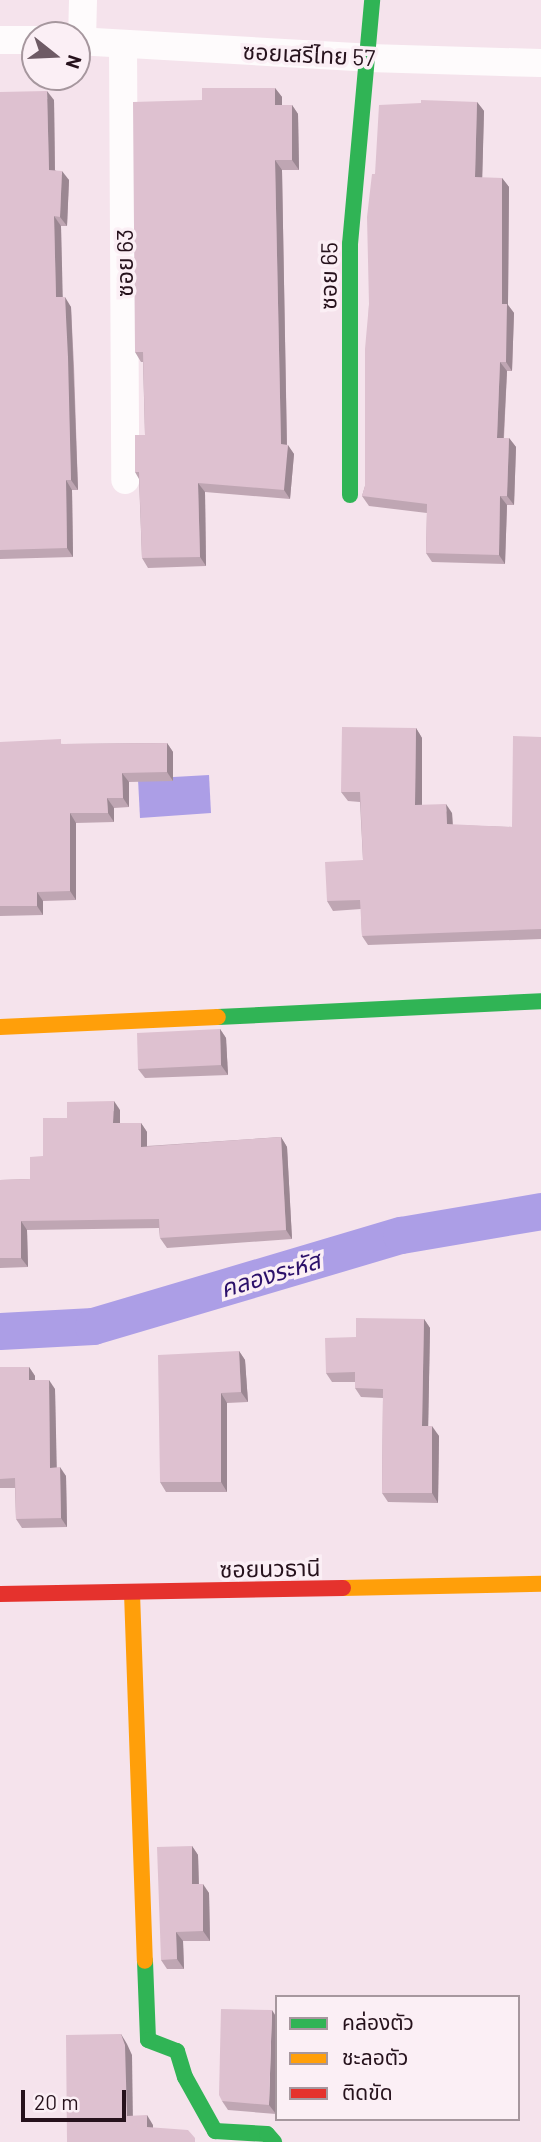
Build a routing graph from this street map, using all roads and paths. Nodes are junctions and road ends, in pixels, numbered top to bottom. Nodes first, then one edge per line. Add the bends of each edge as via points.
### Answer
1 (83, 0) edge
2 (372, 0) edge
3 (81, 21) edge
4 (0, 40) edge
5 (21, 40) edge
6 (91, 42) edge
7 (123, 45) junction
8 (369, 58) junction
9 (541, 64) edge
10 (125, 480) dead end
11 (350, 495) dead end
12 (541, 1001) edge
13 (0, 1027) edge
14 (541, 1584) edge
15 (132, 1593) junction
16 (0, 1594) edge
17 (274, 2142) edge

1 - 3 street
2 - 8 street, ซอย 65
4 - 5 street
6 - 7 street, ซอยเสรีไทย 57
7 - 8 street, ซอยเสรีไทย 57
7 - 10 street, ซอย 63
8 - 9 street, ซอยเสรีไทย 57
8 - 11 street, ซอย 65 via 350,244
12 - 13 street
14 - 15 street, ซอยนวธานี
15 - 16 street, ซอยนวธานี
15 - 17 street via 148,2040 177,2050 185,2077 215,2131 267,2134

